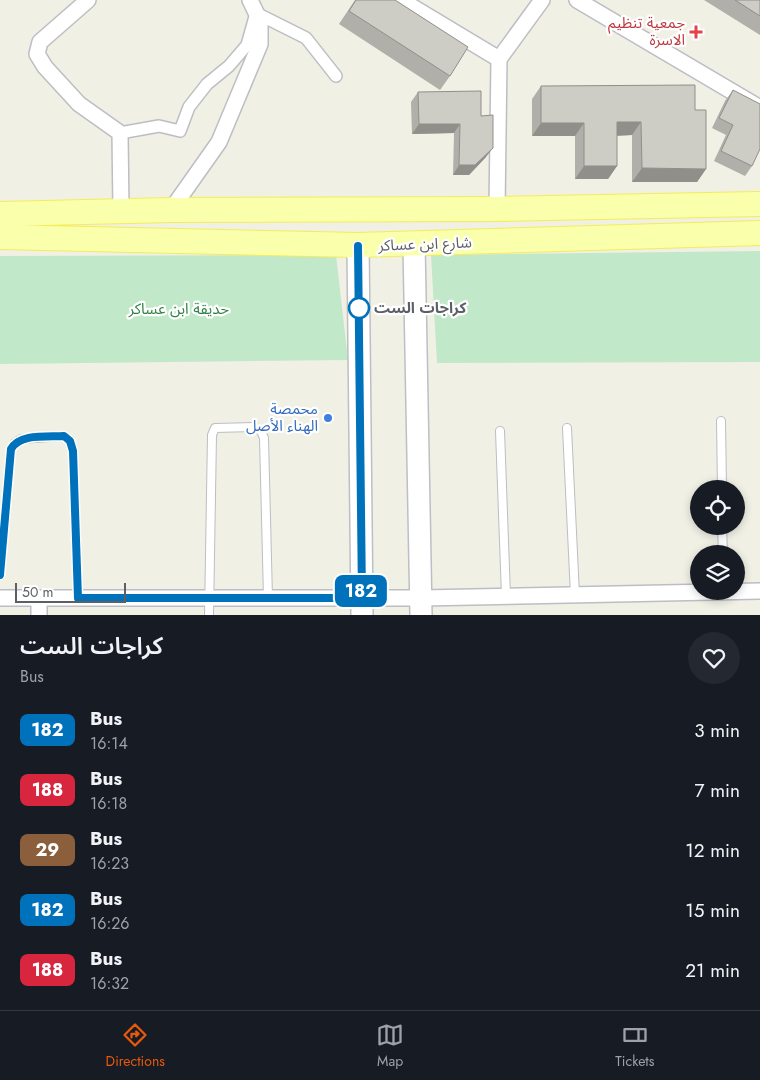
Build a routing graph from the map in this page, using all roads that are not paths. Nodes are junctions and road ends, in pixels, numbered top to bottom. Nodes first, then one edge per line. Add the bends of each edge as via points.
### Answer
1 (88, 0) edge
2 (401, 0) edge
3 (542, 0) edge
4 (577, 0) edge
5 (253, 6) edge
6 (499, 59) junction
7 (336, 76) dead end
8 (760, 108) edge
9 (120, 133) junction
10 (759, 201) edge
11 (497, 209) junction
12 (171, 210) junction
13 (121, 211) junction
14 (0, 214) edge
15 (758, 233) edge
16 (0, 237) edge
17 (414, 244) junction
18 (358, 246) junction
19 (721, 421) dead end
20 (567, 428) dead end
21 (500, 431) dead end
22 (722, 480) edge
23 (0, 575) edge
24 (745, 591) edge
25 (760, 591) edge
26 (690, 593) edge
27 (575, 595) junction
28 (506, 596) junction
29 (0, 598) edge
30 (39, 598) junction
31 (78, 598) junction
32 (209, 598) junction
33 (268, 598) junction
34 (362, 606) edge
35 (422, 606) edge
36 (39, 615) edge
37 (209, 615) edge

1 - 9 street via 40,42 37,54 79,104
2 - 6 street
3 - 6 street
4 - 8 street
5 - 7 street via 306,38
5 - 9 street via 247,45 207,84 189,108 180,131 159,126
5 - 12 street via 260,22 260,44 219,142
6 - 11 street
9 - 13 street
10 - 11 main road
10 - 15 street
11 - 12 main road
12 - 13 main road
13 - 14 main road
15 - 17 main road, شارع ابن عساكر
16 - 18 main road, شارع ابن عساكر
17 - 18 main road, شارع ابن عساكر
17 - 35 main road
18 - 34 main road
19 - 22 lane
20 - 27 lane
21 - 28 lane
23 - 31 lane via 11,449 21,439 64,436 70,441 73,451
24 - 25 street
26 - 27 street
27 - 28 street
28 - 35 street
29 - 30 street
30 - 31 street
30 - 36 street
31 - 32 street
32 - 33 street
32 - 33 lane via 212,435 215,428 254,427 264,438
32 - 37 lane
33 - 34 street
34 - 35 street

